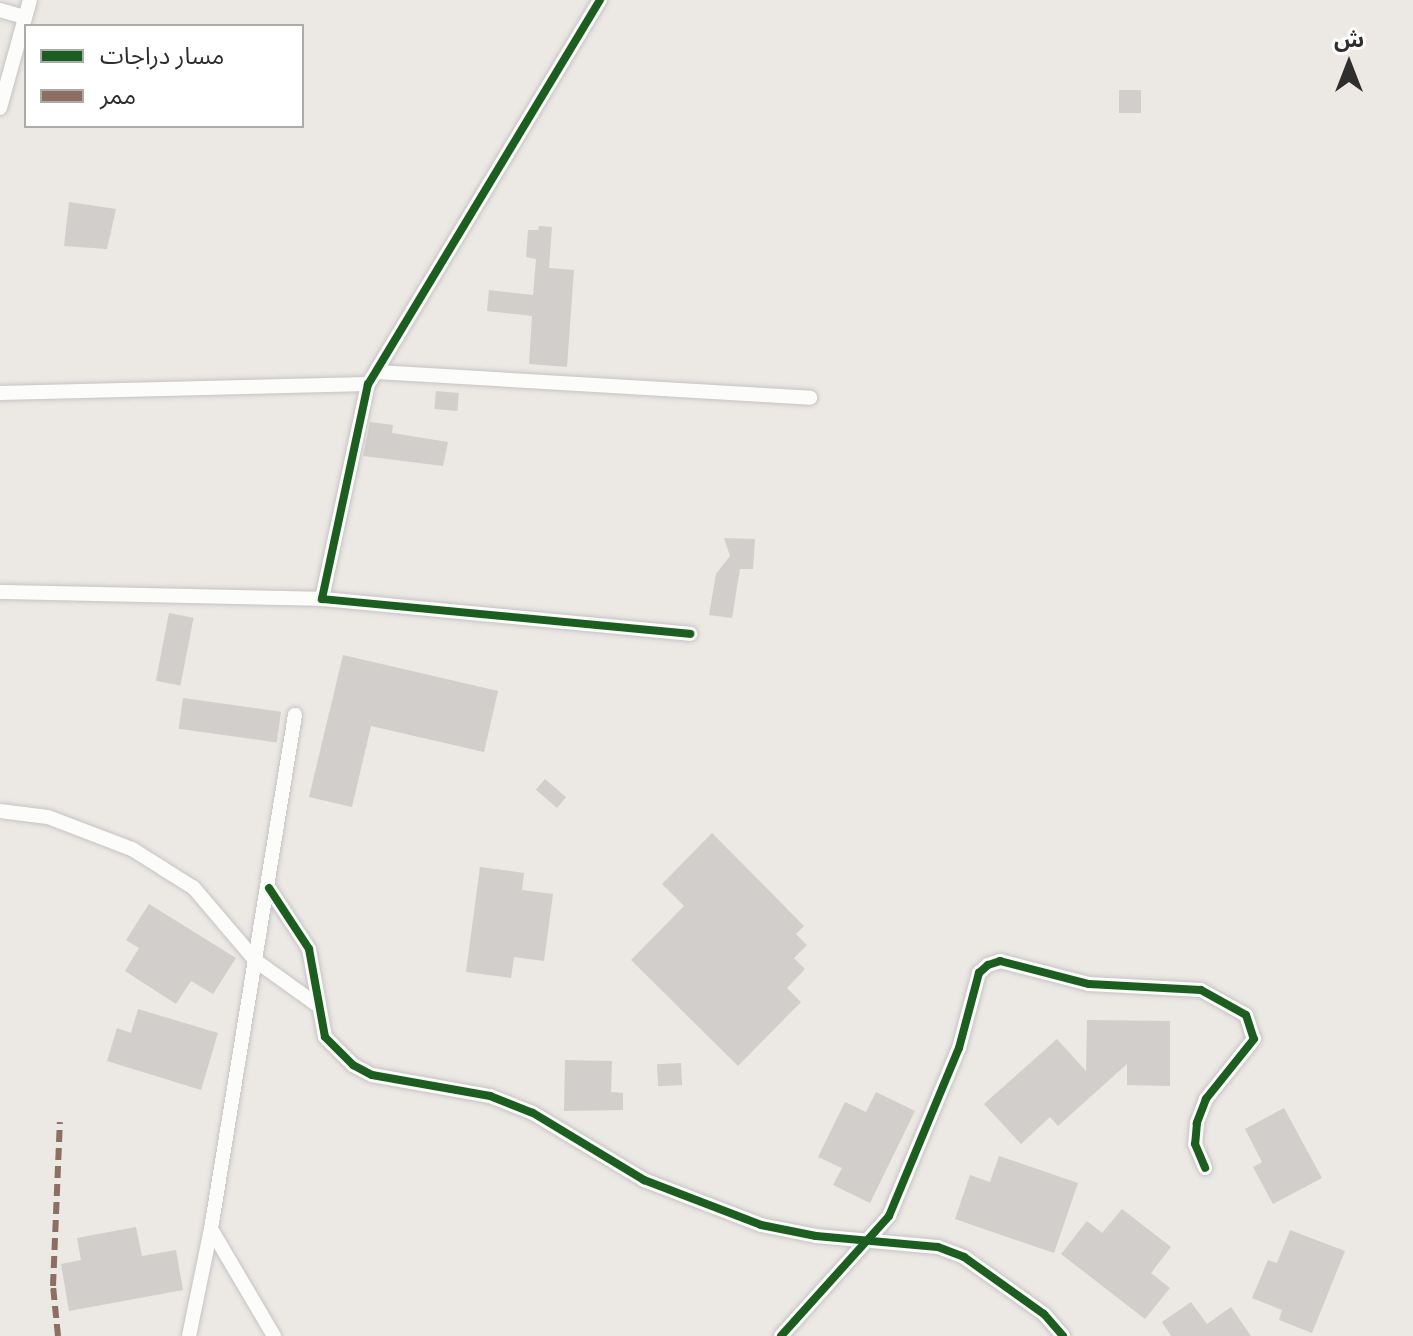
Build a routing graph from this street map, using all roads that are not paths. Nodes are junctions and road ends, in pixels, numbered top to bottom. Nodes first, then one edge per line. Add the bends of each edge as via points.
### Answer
1 (30, 0) edge
2 (600, 0) edge
3 (0, 10) edge
4 (25, 17) junction
5 (0, 108) edge
6 (372, 378) junction
7 (0, 393) edge
8 (810, 398) dead end
9 (0, 592) edge
10 (322, 599) junction
11 (690, 634) dead end
12 (295, 715) dead end
13 (0, 811) edge
14 (269, 888) junction
15 (256, 961) junction
16 (316, 1004) junction
17 (1205, 1168) dead end
18 (211, 1229) junction
19 (868, 1242) junction
20 (189, 1336) edge
21 (274, 1336) edge
22 (781, 1336) edge
23 (1063, 1336) edge

1 - 4 street
2 - 6 street
3 - 4 street
4 - 5 street
6 - 7 street
6 - 8 street
6 - 10 street
9 - 10 street
10 - 11 street
12 - 14 street
13 - 15 street via 48,817 132,849 193,887
14 - 15 street
14 - 16 street via 309,949
15 - 16 street
15 - 18 street
16 - 19 street via 333,1050 372,1075 490,1096 533,1113 644,1180 761,1225
17 - 19 street via 1195,1144 1197,1123 1206,1099 1254,1039 1246,1015 1201,990 1089,984 1000,961 979,973 959,1048 889,1216
18 - 20 street
18 - 21 street
19 - 22 street
19 - 23 street via 938,1247 964,1257 1044,1314

